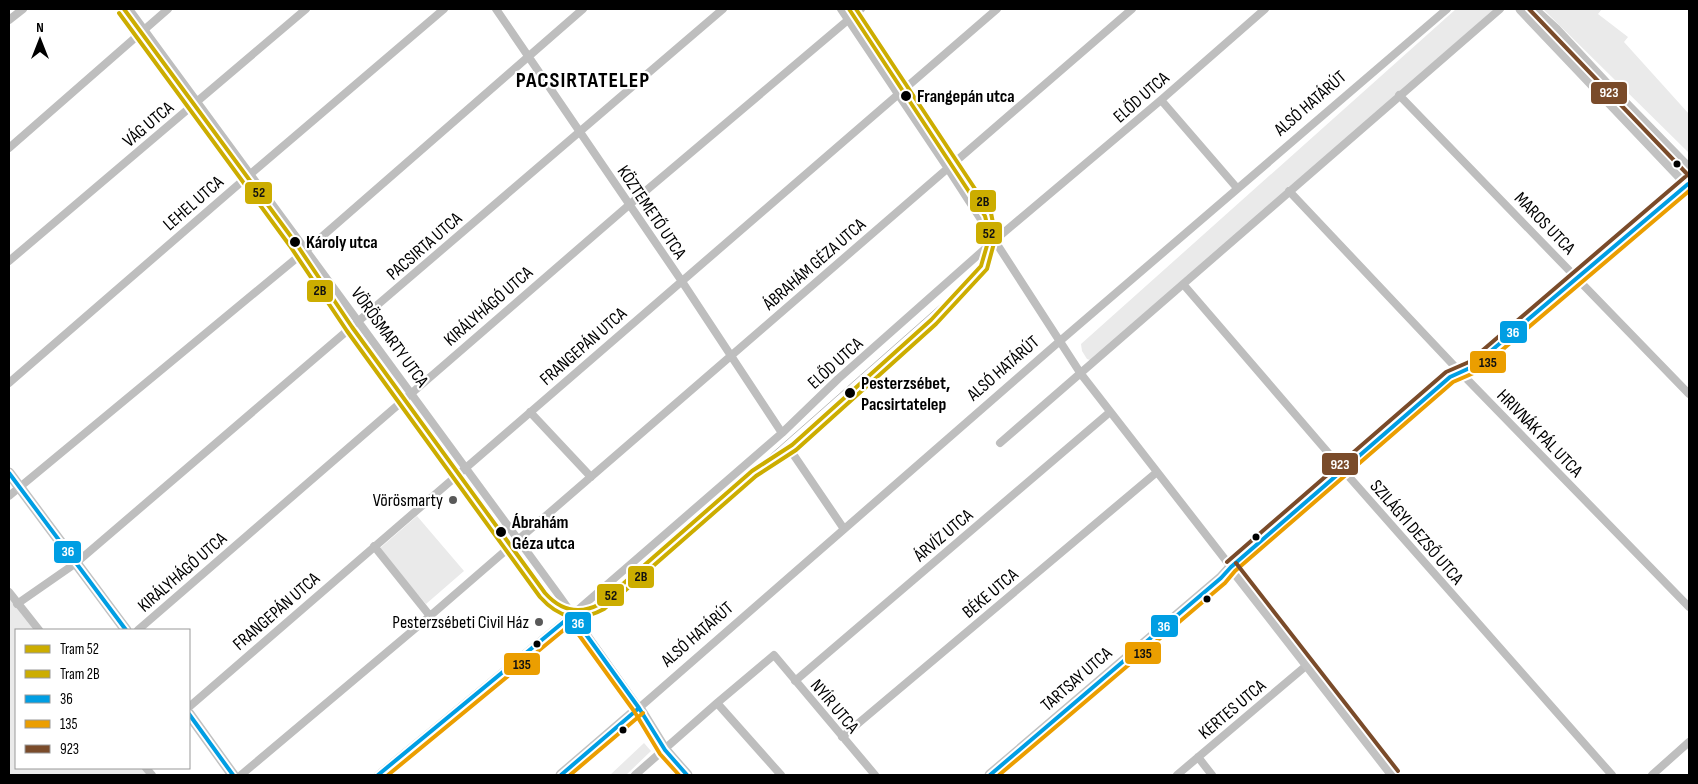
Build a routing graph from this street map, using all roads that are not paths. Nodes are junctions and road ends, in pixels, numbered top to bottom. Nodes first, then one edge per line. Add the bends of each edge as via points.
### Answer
1 (22, 9) edge
2 (129, 9) edge
3 (168, 9) edge
4 (306, 9) edge
5 (444, 9) edge
6 (496, 9) edge
7 (583, 9) edge
8 (723, 9) edge
9 (841, 9) edge
10 (861, 9) edge
11 (997, 9) edge
12 (1132, 9) edge
13 (1265, 9) edge
14 (1447, 9) edge
15 (1500, 9) edge
16 (1521, 9) edge
17 (1533, 9) edge
18 (9, 20) edge
19 (848, 20) junction
20 (143, 29) junction
21 (1568, 51) junction
22 (528, 57) junction
23 (898, 94) junction
24 (1399, 95) junction
25 (1161, 100) junction
26 (196, 102) junction
27 (580, 131) junction
28 (9, 148) edge
29 (947, 167) junction
30 (1689, 169) edge
31 (250, 174) junction
32 (1689, 184) edge
33 (1237, 188) junction
34 (1289, 191) junction
35 (629, 205) junction
36 (995, 240) junction
37 (305, 250) junction
38 (9, 261) edge
39 (1577, 277) junction
40 (681, 280) junction
41 (1183, 284) junction
42 (358, 323) junction
43 (1060, 341) junction
44 (731, 356) junction
45 (1080, 372) junction
46 (1460, 372) junction
47 (9, 383) edge
48 (410, 393) junction
49 (1689, 394) edge
50 (530, 412) junction
51 (1110, 412) junction
52 (782, 433) junction
53 (1000, 443) dead end
54 (793, 454) dead end
55 (465, 468) junction
56 (1343, 470) junction
57 (1157, 472) junction
58 (9, 473) edge
59 (591, 477) junction
60 (20, 488) junction
61 (9, 496) edge
62 (844, 529) junction
63 (518, 540) junction
64 (374, 546) junction
65 (76, 563) junction
66 (1230, 567) junction
67 (9, 592) edge
68 (18, 604) junction
69 (1689, 607) edge
70 (572, 615) junction
71 (430, 616) junction
72 (38, 629) edge
73 (125, 629) edge
74 (139, 629) edge
75 (1307, 665) junction
76 (795, 681) junction
77 (717, 703) junction
78 (190, 706) edge
79 (639, 708) junction
80 (190, 715) edge
81 (842, 737) junction
82 (1689, 742) edge
83 (665, 750) junction
84 (1198, 757) junction
85 (233, 775) edge
86 (241, 775) edge
87 (378, 775) edge
88 (561, 775) edge
89 (635, 775) edge
90 (687, 775) edge
91 (781, 775) edge
92 (874, 775) edge
93 (990, 775) edge
94 (1177, 775) edge
95 (1212, 775) edge
96 (1393, 775) edge
97 (1612, 775) edge
98 (1652, 775) edge

1 - 18 street
2 - 20 street, VÖRÖSMARTY UTCA
3 - 20 street
4 - 26 street, VÁG UTCA
5 - 31 street, LEHEL UTCA
6 - 22 street, KÖZTEMETŐ UTCA
7 - 22 street
8 - 27 street, PACSIRTA UTCA
9 - 19 street
10 - 19 street, KIRÁLYHÁGÓ UTCA
11 - 23 street, FRANGEPÁN UTCA
12 - 29 street, ÁBRAHÁM GÉZA UTCA
13 - 25 street, ELŐD UTCA
14 - 33 street, ALSÓ HATÁRÚT
15 - 24 street
16 - 21 street
17 - 21 street via 1555,29
19 - 23 street
19 - 35 street, KIRÁLYHÁGÓ UTCA
20 - 26 street, VÖRÖSMARTY UTCA
20 - 28 street
21 - 30 street
21 - 32 street
22 - 27 street, KÖZTEMETŐ UTCA
22 - 37 street
23 - 29 street
23 - 40 street, FRANGEPÁN UTCA
24 - 34 street
24 - 39 street, MAROS UTCA
25 - 33 street
25 - 36 street, ELŐD UTCA
26 - 31 street, VÖRÖSMARTY UTCA
26 - 38 street, VÁG UTCA
27 - 35 street, KÖZTEMETŐ UTCA
27 - 42 street, PACSIRTA UTCA
29 - 36 street
29 - 44 street, ÁBRAHÁM GÉZA UTCA
31 - 37 street, VÖRÖSMARTY UTCA
31 - 47 street, LEHEL UTCA
32 - 39 street, TARTSAY UTCA
33 - 43 street, ALSÓ HATÁRÚT
34 - 41 street
34 - 46 street, HRIVNÁK PÁL UTCA
35 - 40 street, KÖZTEMETŐ UTCA
35 - 48 street, KIRÁLYHÁGÓ UTCA
36 - 43 street
36 - 52 street, ELŐD UTCA
37 - 42 street, VÖRÖSMARTY UTCA
37 - 60 street
39 - 46 street, TARTSAY UTCA via 1472,367
39 - 49 street, MAROS UTCA
40 - 44 street, KÖZTEMETŐ UTCA
40 - 50 street, FRANGEPÁN UTCA
41 - 45 street
41 - 56 street, SZILÁGYI DEZSŐ UTCA
42 - 48 street, VÖRÖSMARTY UTCA
42 - 65 street, PACSIRTA UTCA
43 - 45 street
43 - 62 street, ALSÓ HATÁRÚT
44 - 52 street, KÖZTEMETŐ UTCA
44 - 59 street, ÁBRAHÁM GÉZA UTCA
45 - 51 street
45 - 53 street
46 - 56 street, TARTSAY UTCA via 1450,377
46 - 69 street, HRIVNÁK PÁL UTCA
48 - 55 street, VÖRÖSMARTY UTCA
48 - 74 street, KIRÁLYHÁGÓ UTCA
50 - 55 street, FRANGEPÁN UTCA
50 - 59 street
51 - 57 street
51 - 76 street, ÁRVÍZ UTCA
52 - 70 street, ELŐD UTCA
54 - 62 street
55 - 63 street, VÖRÖSMARTY UTCA
55 - 64 street, FRANGEPÁN UTCA
56 - 66 street, TARTSAY UTCA
56 - 97 street, SZILÁGYI DEZSŐ UTCA
57 - 66 street
57 - 81 street, BÉKE UTCA
58 - 60 street
59 - 63 street, ÁBRAHÁM GÉZA UTCA
60 - 61 street
60 - 65 street
62 - 79 street, ALSÓ HATÁRÚT
63 - 70 street
63 - 71 street, ÁBRAHÁM GÉZA UTCA
64 - 71 street
64 - 78 street, FRANGEPÁN UTCA
65 - 68 street, PACSIRTA UTCA
65 - 73 street
66 - 75 street
66 - 93 street, TARTSAY UTCA
67 - 68 street
68 - 72 street
70 - 79 street
70 - 87 street, ELŐD UTCA
71 - 86 street, ÁBRAHÁM GÉZA UTCA
75 - 84 street, KERTES UTCA
75 - 96 street
76 - 77 street, NYÍR UTCA via 774,656
76 - 81 street, NYÍR UTCA
77 - 83 street
77 - 91 street
79 - 83 street
79 - 88 street, ALSÓ HATÁRÚT
80 - 85 street
81 - 92 street, NYÍR UTCA
82 - 98 street
83 - 89 street
83 - 90 street
84 - 94 street, KERTES UTCA
84 - 95 street

